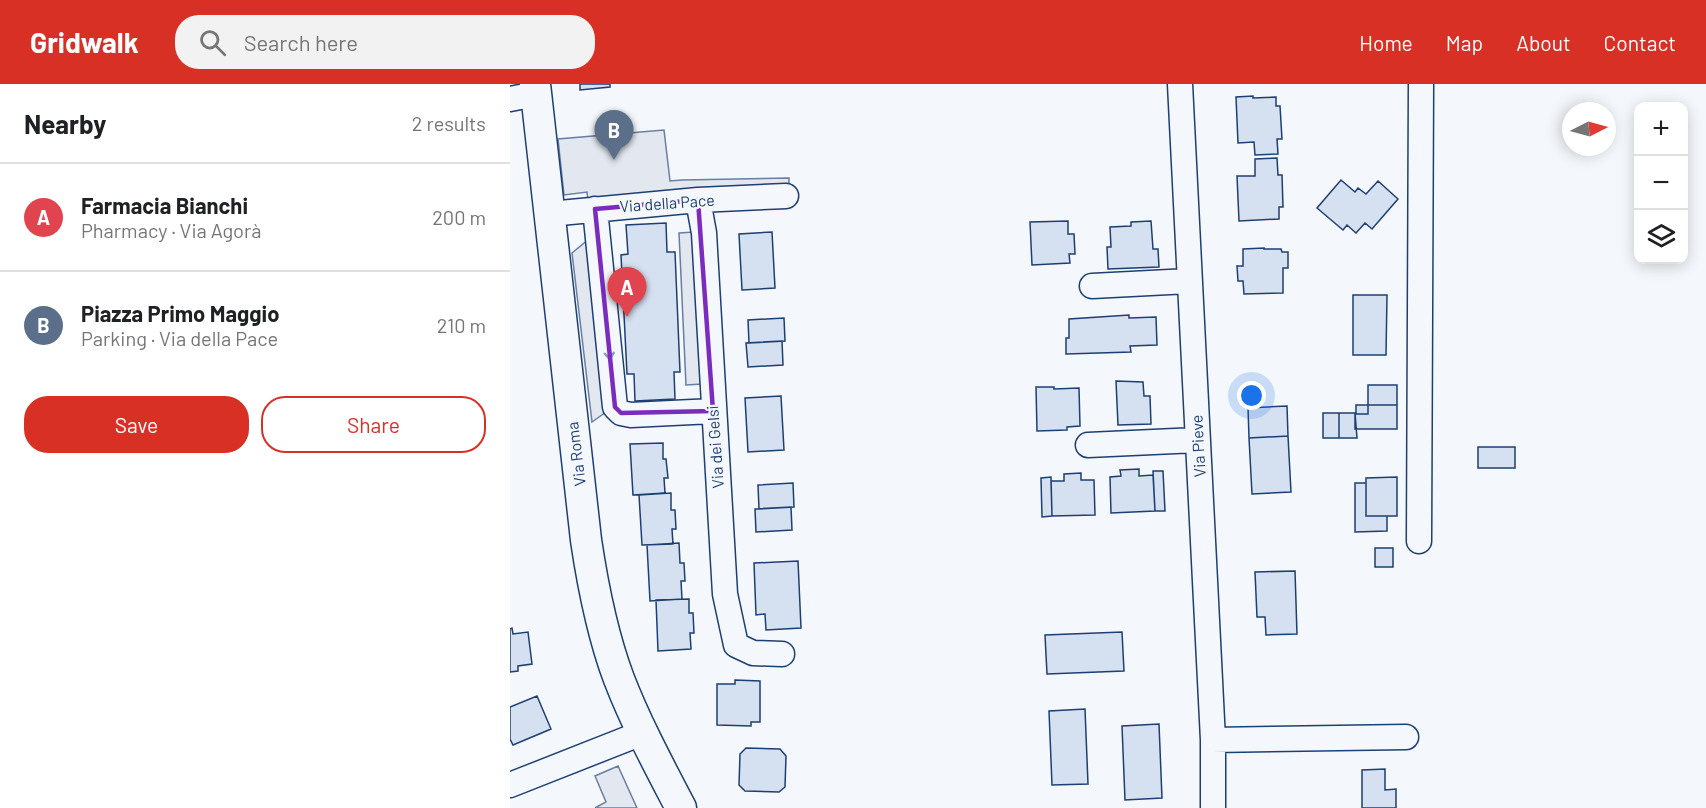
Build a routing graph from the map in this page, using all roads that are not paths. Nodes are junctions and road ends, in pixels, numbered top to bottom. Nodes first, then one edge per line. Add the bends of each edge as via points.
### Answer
1 (1180, 84) edge
2 (1421, 84) edge
3 (527, 92) edge
4 (786, 196) dead end
5 (698, 200) junction
6 (595, 209) junction
7 (549, 214) junction
8 (1189, 281) junction
9 (1092, 286) dead end
10 (713, 411) junction
11 (1197, 440) junction
12 (1088, 445) dead end
13 (1419, 541) dead end
14 (782, 654) dead end
15 (642, 733) junction
16 (1406, 737) dead end
17 (1213, 740) junction
18 (510, 785) edge
19 (681, 808) edge
20 (1214, 808) edge

1 - 8 street, Via Pieve
2 - 13 street
3 - 7 main road, Via Roma
4 - 5 street, Via della Pace
5 - 6 street, Via della Pace
5 - 10 street, Via dei Gelsi via 704,233
6 - 7 street, Via della Pace
6 -> 10 street via 615,407 631,415
7 - 15 main road, Via Roma via 593,587 618,678
8 - 9 street
8 - 11 street, Via Pieve
10 - 14 street, Via dei Gelsi via 725,594 736,645 753,653
11 - 12 street
11 - 17 street, Via Pieve
15 - 18 street
15 - 19 main road, Via Roma
16 - 17 street
17 - 20 street, Via Pieve

